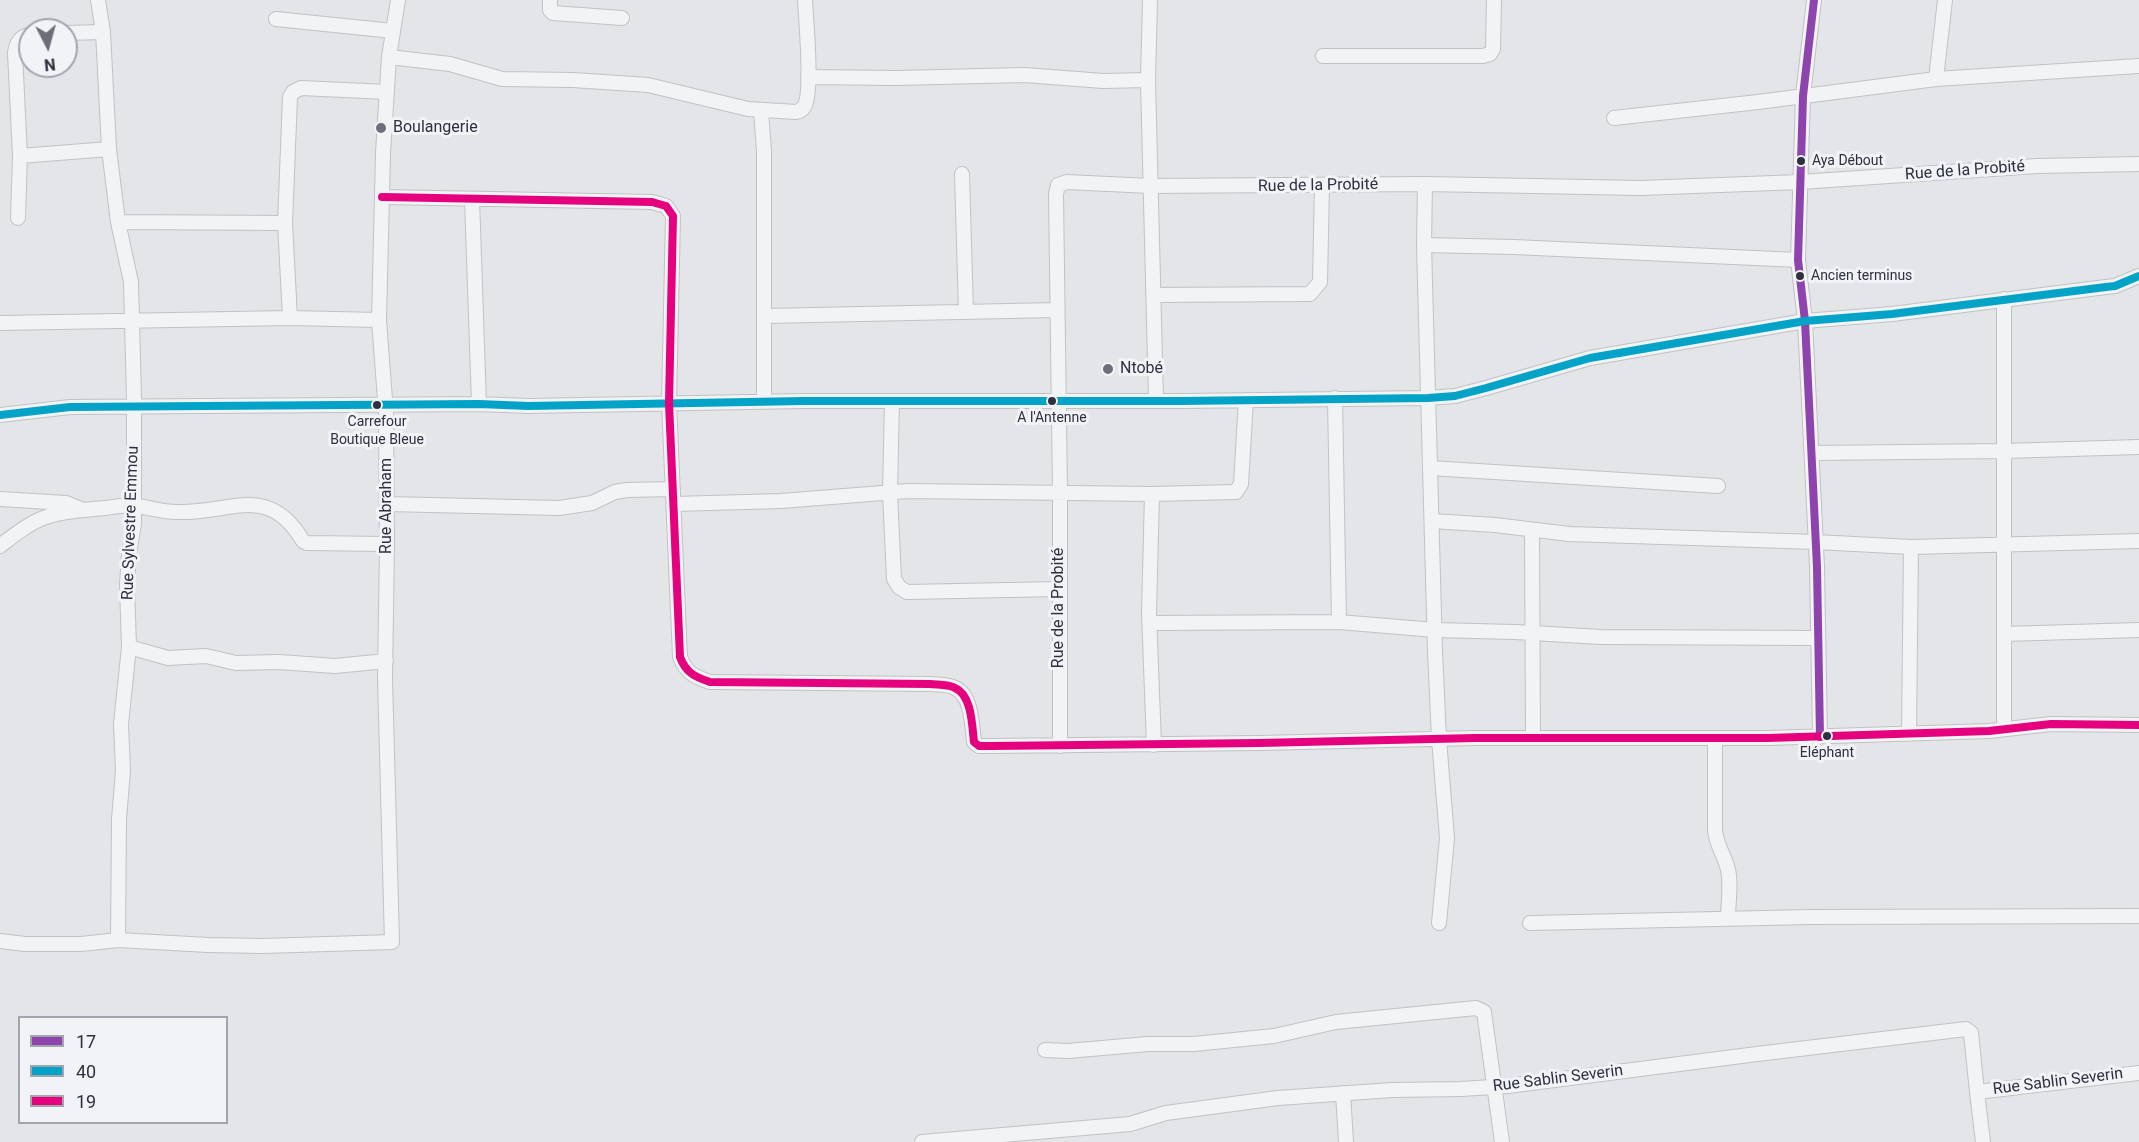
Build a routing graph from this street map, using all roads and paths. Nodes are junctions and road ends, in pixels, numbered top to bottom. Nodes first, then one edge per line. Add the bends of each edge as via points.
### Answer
1 (98, 0) edge
2 (398, 0) edge
3 (550, 0) edge
4 (805, 0) edge
5 (1150, 0) edge
6 (1494, 0) edge
7 (1814, 0) edge
8 (1945, 0) edge
9 (622, 18) dead end
10 (276, 19) dead end
11 (393, 30) junction
12 (103, 32) junction
13 (78, 33) edge
14 (18, 42) edge
15 (1323, 56) dead end
16 (389, 57) junction
17 (2139, 66) edge
18 (808, 77) junction
19 (1936, 79) junction
20 (1148, 80) junction
21 (387, 92) junction
22 (1803, 96) junction
23 (761, 111) junction
24 (1614, 117) dead end
25 (109, 149) junction
26 (20, 156) junction
27 (2139, 164) edge
28 (962, 174) dead end
29 (1800, 182) junction
30 (1425, 184) junction
31 (1150, 186) junction
32 (1322, 186) junction
33 (382, 197) junction
34 (472, 199) junction
35 (18, 218) dead end
36 (118, 222) junction
37 (285, 223) junction
38 (1424, 245) junction
39 (1798, 260) junction
40 (2136, 280) edge
41 (1154, 295) junction
42 (2004, 299) junction
43 (1058, 310) junction
44 (966, 312) junction
45 (765, 316) junction
46 (290, 318) junction
47 (379, 320) junction
48 (132, 321) junction
49 (1805, 321) junction
50 (0, 323) edge
51 (1335, 398) junction
52 (1428, 398) junction
53 (1059, 400) junction
54 (1246, 400) junction
55 (892, 401) junction
56 (1156, 401) junction
57 (764, 402) junction
58 (669, 403) junction
59 (479, 404) junction
60 (385, 406) junction
61 (134, 408) junction
62 (0, 415) edge
63 (2139, 447) edge
64 (2004, 451) junction
65 (1812, 453) junction
66 (1430, 468) junction
67 (1718, 486) dead end
68 (673, 489) junction
69 (890, 493) junction
70 (1060, 493) junction
71 (1152, 494) junction
72 (0, 499) edge
73 (387, 504) junction
74 (674, 504) junction
75 (135, 505) junction
76 (85, 511) junction
77 (1432, 521) junction
78 (1532, 530) junction
79 (2139, 541) edge
80 (1816, 542) junction
81 (387, 544) junction
82 (2003, 544) junction
83 (0, 546) edge
84 (1911, 547) junction
85 (1059, 589) junction
86 (1339, 622) junction
87 (1150, 623) junction
88 (1435, 630) junction
89 (2139, 630) edge
90 (1533, 634) junction
91 (2004, 634) junction
92 (1818, 638) junction
93 (129, 647) junction
94 (386, 661) junction
95 (2139, 725) edge
96 (2004, 729) junction
97 (1909, 734) junction
98 (1820, 737) junction
99 (1533, 738) junction
100 (1715, 738) junction
101 (1439, 739) junction
102 (1154, 745) junction
103 (1060, 746) junction
104 (2139, 916) edge
105 (1728, 918) junction
106 (1439, 923) dead end
107 (1530, 923) dead end
108 (118, 940) junction
109 (0, 941) edge
110 (1045, 1050) dead end
111 (2139, 1073) edge
112 (1495, 1087) junction
113 (1977, 1092) junction
114 (1343, 1094) junction
115 (922, 1142) edge
116 (1346, 1142) edge
117 (1502, 1142) edge
118 (1983, 1142) edge

1 - 12 street, Rue Sylvestre Emmou
2 - 11 street, Rue Abraham
3 - 9 street via 553,13
4 - 18 street
5 - 20 street
6 - 15 street via 1490,54
7 - 22 street
8 - 19 street
10 - 11 street
11 - 16 street, Rue Abraham
12 - 13 street
12 - 25 street, Rue Sylvestre Emmou
14 - 26 street via 15,54
16 - 21 street, Rue Abraham
16 - 23 street via 450,64 501,79 648,85
17 - 19 street
18 - 20 street via 1025,75
18 - 23 street via 806,105 802,110
19 - 22 street
20 - 31 street
21 - 33 street, Rue Abraham
21 - 37 street via 302,88 293,92
22 - 24 street
22 - 29 street
23 - 45 street
25 - 26 street
25 - 36 street, Rue Sylvestre Emmou
26 - 35 street
27 - 29 street, Rue de la Probité via 2037,166
28 - 44 street
29 - 30 street, Rue de la Probité via 1641,188
29 - 39 street
30 - 32 street, Rue de la Probité
30 - 38 street
31 - 32 street, Rue de la Probité
31 - 41 street
31 - 43 street, Rue de la Probité via 1067,182 1058,185
32 - 41 street via 1320,282 1310,294
33 - 34 street
33 - 47 street, Rue Abraham
34 - 58 street via 652,202 666,206 673,216
34 - 59 street
36 - 37 street
36 - 48 street, Rue Sylvestre Emmou via 131,282
37 - 46 street
38 - 39 street
38 - 52 street
39 - 49 street
40 - 42 street
41 - 56 street
42 - 49 street
42 - 64 street
43 - 44 street
43 - 53 street, Rue de la Probité
44 - 45 street
45 - 57 street
46 - 47 street
46 - 48 street
47 - 60 street, Rue Abraham
48 - 50 street
48 - 61 street, Rue Sylvestre Emmou
49 - 52 street via 1590,358 1455,396
49 - 65 street
51 - 52 street
51 - 54 street
51 - 86 street
52 - 66 street
53 - 55 street
53 - 56 street
53 - 70 street, Rue de la Probité
54 - 56 street
54 - 71 street via 1241,484 1236,492
55 - 57 street
55 - 69 street
57 - 58 street
58 - 59 street
58 - 68 street
59 - 60 street
60 - 61 street
60 - 73 street, Rue Abraham
61 - 62 street via 70,407
61 - 75 street, Rue Sylvestre Emmou
63 - 64 street
64 - 65 street
64 - 82 street
65 - 80 street
66 - 67 street
66 - 77 street
68 - 73 street via 615,492 592,503 559,508
68 - 74 street
69 - 70 street
69 - 74 street
69 - 85 street via 894,579 899,588 908,592
70 - 71 street
70 - 85 street, Rue de la Probité
71 - 87 street
72 - 76 street via 66,503
73 - 81 street, Rue Abraham
74 - 103 street via 680,657 686,670 696,677 725,683 930,684 956,688 969,708 974,742 979,746
75 - 76 street
75 - 81 street via 178,513 256,504 288,519 307,543
75 - 93 street, Rue Sylvestre Emmou via 127,585
76 - 83 street via 47,517
77 - 78 street
77 - 88 street
78 - 80 street
78 - 90 street
79 - 82 street
80 - 84 street
80 - 92 street
81 - 94 street, Rue Abraham
82 - 84 street
82 - 91 street
84 - 97 street
85 - 103 street, Rue de la Probité
86 - 87 street
86 - 88 street
87 - 102 street
88 - 90 street
88 - 101 street
89 - 91 street
90 - 92 street
90 - 99 street
91 - 96 street
92 - 98 street
93 - 94 street via 168,658 206,656 236,663 335,666
93 - 108 street, Rue Sylvestre Emmou via 122,724
94 - 108 street, Rue Abraham via 392,942 263,946
95 - 96 street via 2051,724
96 - 97 street
97 - 98 street
98 - 100 street
99 - 100 street
99 - 101 street
100 - 105 street via 1715,830 1729,875
101 - 102 street
101 - 106 street via 1447,838
102 - 103 street
104 - 105 street
105 - 107 street
108 - 109 street via 81,944
110 - 112 street via 1194,1044 1274,1036 1336,1022 1476,1008 1484,1012
111 - 113 street, Rue Sablin Severin
112 - 113 street, Rue Sablin Severin via 1966,1029 1971,1032
112 - 114 street, Rue Sablin Severin
112 - 117 street
113 - 118 street
114 - 115 street, Rue Sablin Severin via 1200,1108 1130,1124
114 - 116 street

